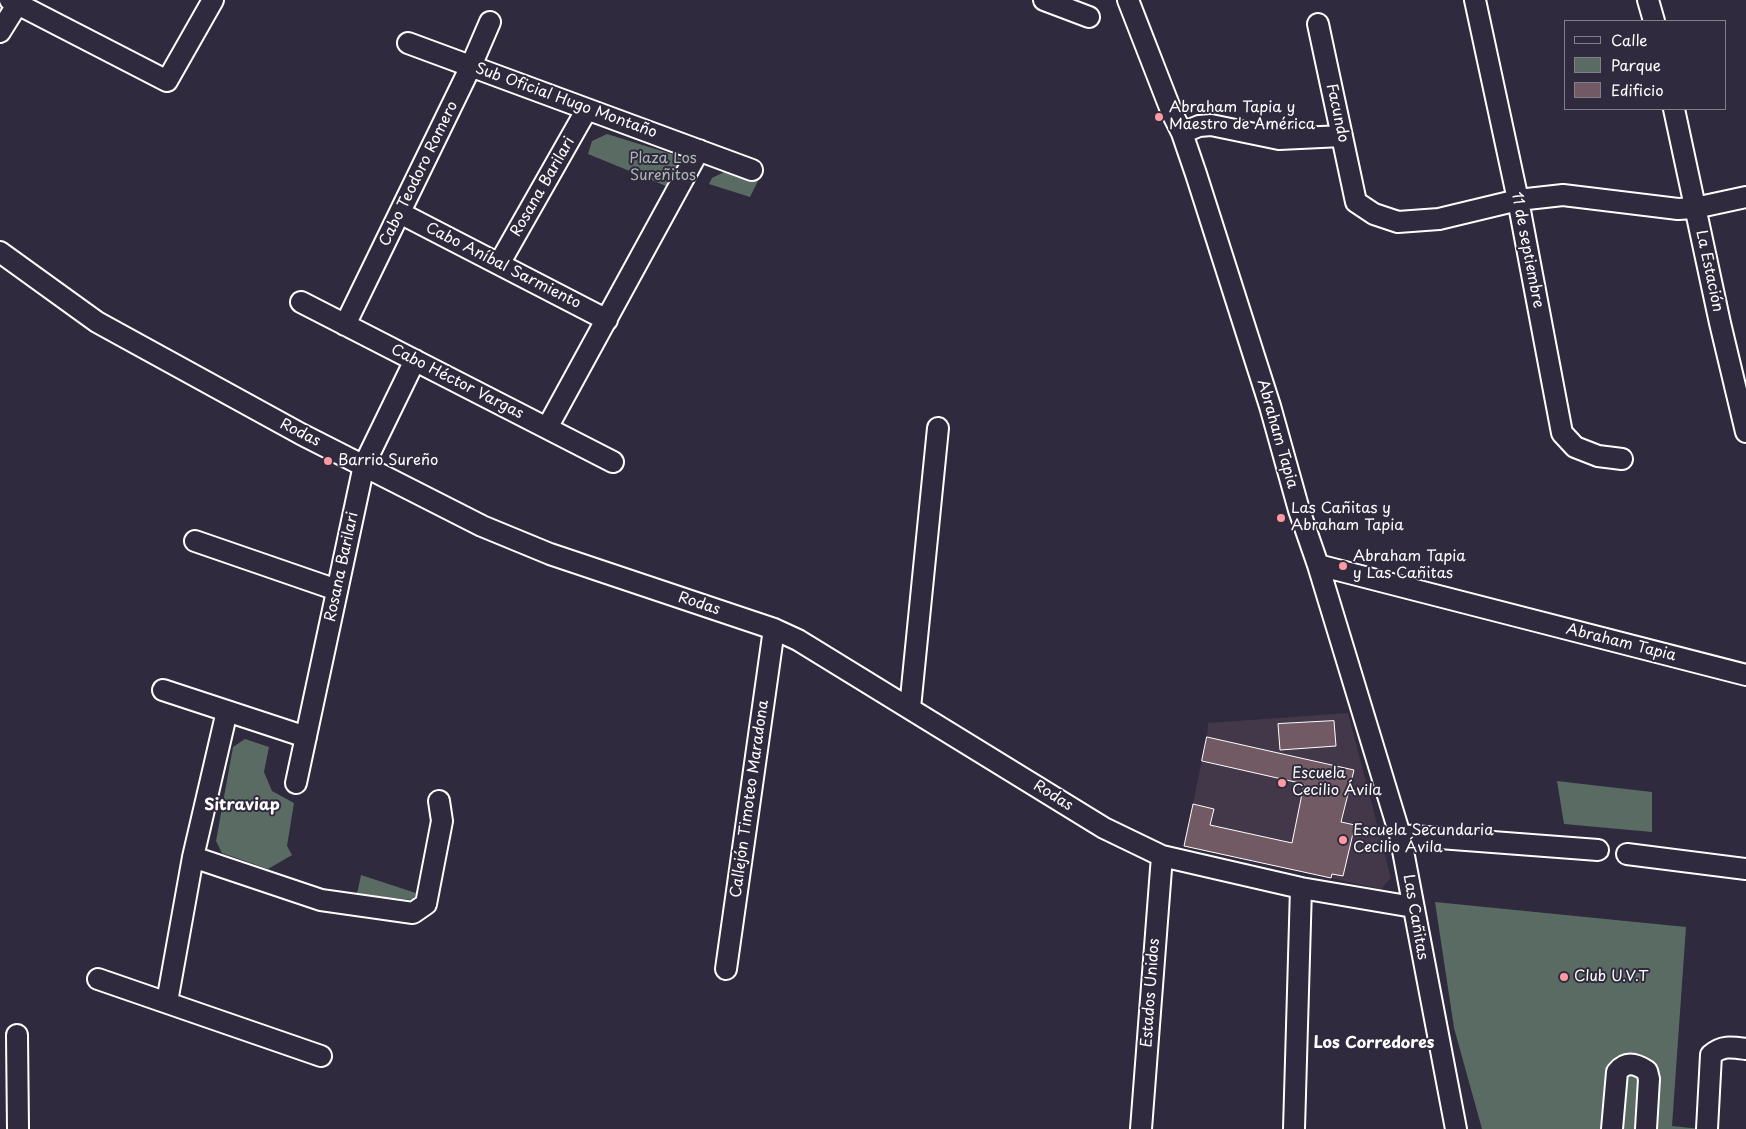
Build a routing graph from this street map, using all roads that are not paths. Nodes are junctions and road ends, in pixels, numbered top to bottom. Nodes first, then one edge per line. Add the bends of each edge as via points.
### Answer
1 (213, 0) edge
2 (1044, 0) edge
3 (1128, 0) edge
4 (1475, 0) edge
5 (1648, 0) edge
6 (16, 1) edge
7 (1089, 17) dead end
8 (1654, 20) edge
9 (490, 22) dead end
10 (1318, 24) dead end
11 (0, 32) edge
12 (408, 43) dead end
13 (471, 66) junction
14 (587, 109) junction
15 (1674, 110) edge
16 (1182, 133) junction
17 (1342, 136) junction
18 (700, 150) junction
19 (752, 170) dead end
20 (1746, 197) edge
21 (1518, 200) junction
22 (1695, 208) junction
23 (400, 213) junction
24 (0, 252) edge
25 (499, 264) junction
26 (301, 302) dead end
27 (607, 320) junction
28 (345, 325) junction
29 (415, 360) junction
30 (1739, 371) edge
31 (547, 428) junction
32 (938, 428) dead end
33 (1746, 432) edge
34 (1622, 459) dead end
35 (613, 462) dead end
36 (364, 465) junction
37 (195, 540) dead end
38 (1318, 565) junction
39 (337, 590) junction
40 (774, 629) junction
41 (1746, 675) edge
42 (163, 690) dead end
43 (910, 708) junction
44 (227, 711) junction
45 (306, 736) junction
46 (296, 783) dead end
47 (439, 801) dead end
48 (1400, 834) junction
49 (1598, 850) dead end
50 (1627, 854) dead end
51 (1162, 856) junction
52 (193, 858) junction
53 (1746, 869) edge
54 (1301, 888) junction
55 (1413, 907) junction
56 (726, 969) dead end
57 (98, 979) dead end
58 (167, 1002) junction
59 (17, 1035) dead end
60 (1746, 1049) edge
61 (321, 1056) dead end
62 (18, 1129) edge
63 (1141, 1129) edge
64 (1294, 1129) edge
65 (1456, 1129) edge
66 (1612, 1129) edge
67 (1646, 1129) edge
68 (1707, 1129) edge

1 - 6 street via 168,81
2 - 7 street
3 - 16 street, Abraham Tapia
4 - 21 street, 11 de septiembre
5 - 8 street
6 - 11 street
9 - 13 street, Cabo Teodoro Romero
10 - 17 street, Facundo
12 - 13 street, Sub Oficial Hugo Montaño
13 - 14 street, Sub Oficial Hugo Montaño
13 - 23 street, Cabo Teodoro Romero
14 - 18 street, Sub Oficial Hugo Montaño
14 - 25 street, Rosana Barilari
15 - 22 street, La Estación
16 - 17 street via 1211,125 1279,139
16 - 38 street, Abraham Tapia
17 - 21 street, Facundo via 1356,202 1374,214 1398,222 1439,219
18 - 19 street, Sub Oficial Hugo Montaño
18 - 27 street
20 - 22 street
21 - 22 street via 1563,195 1655,207
21 - 34 street, 11 de septiembre via 1562,433 1575,447 1598,456
22 - 30 street, La Estación
23 - 25 street, Cabo Aníbal Sarmiento
23 - 28 street, Cabo Teodoro Romero
24 - 36 street, Rodas via 97,322
25 - 27 street, Cabo Aníbal Sarmiento
26 - 28 street, Cabo Héctor Vargas
27 - 31 street
28 - 29 street, Cabo Héctor Vargas
29 - 31 street, Cabo Héctor Vargas
29 - 36 street, Rosana Barilari
30 - 33 street, La Estación
31 - 35 street, Cabo Héctor Vargas
32 - 43 street
36 - 39 street, Rosana Barilari
36 - 40 street, Rodas via 482,526 550,554
37 - 39 street
38 - 41 street, Abraham Tapia
38 - 48 street, Las Cañitas
39 - 45 street, Rosana Barilari
40 - 43 street, Rodas via 798,640
40 - 56 street, Callejón Timoteo Maradona
42 - 44 street
43 - 51 street, Rodas via 1104,828
44 - 45 street
44 - 52 street
45 - 46 street, Rosana Barilari
47 - 52 street via 442,821 426,904 413,913 321,900
48 - 49 street
48 - 55 street, Las Cañitas
50 - 53 street
51 - 54 street, Rodas
51 - 63 street, Estados Unidos
52 - 58 street
54 - 55 street, Rodas
54 - 64 street
55 - 65 street, Las Cañitas
57 - 58 street
58 - 61 street
59 - 62 street
60 - 68 street via 1719,1048 1711,1055
66 - 67 street via 1617,1072 1629,1064 1647,1070

